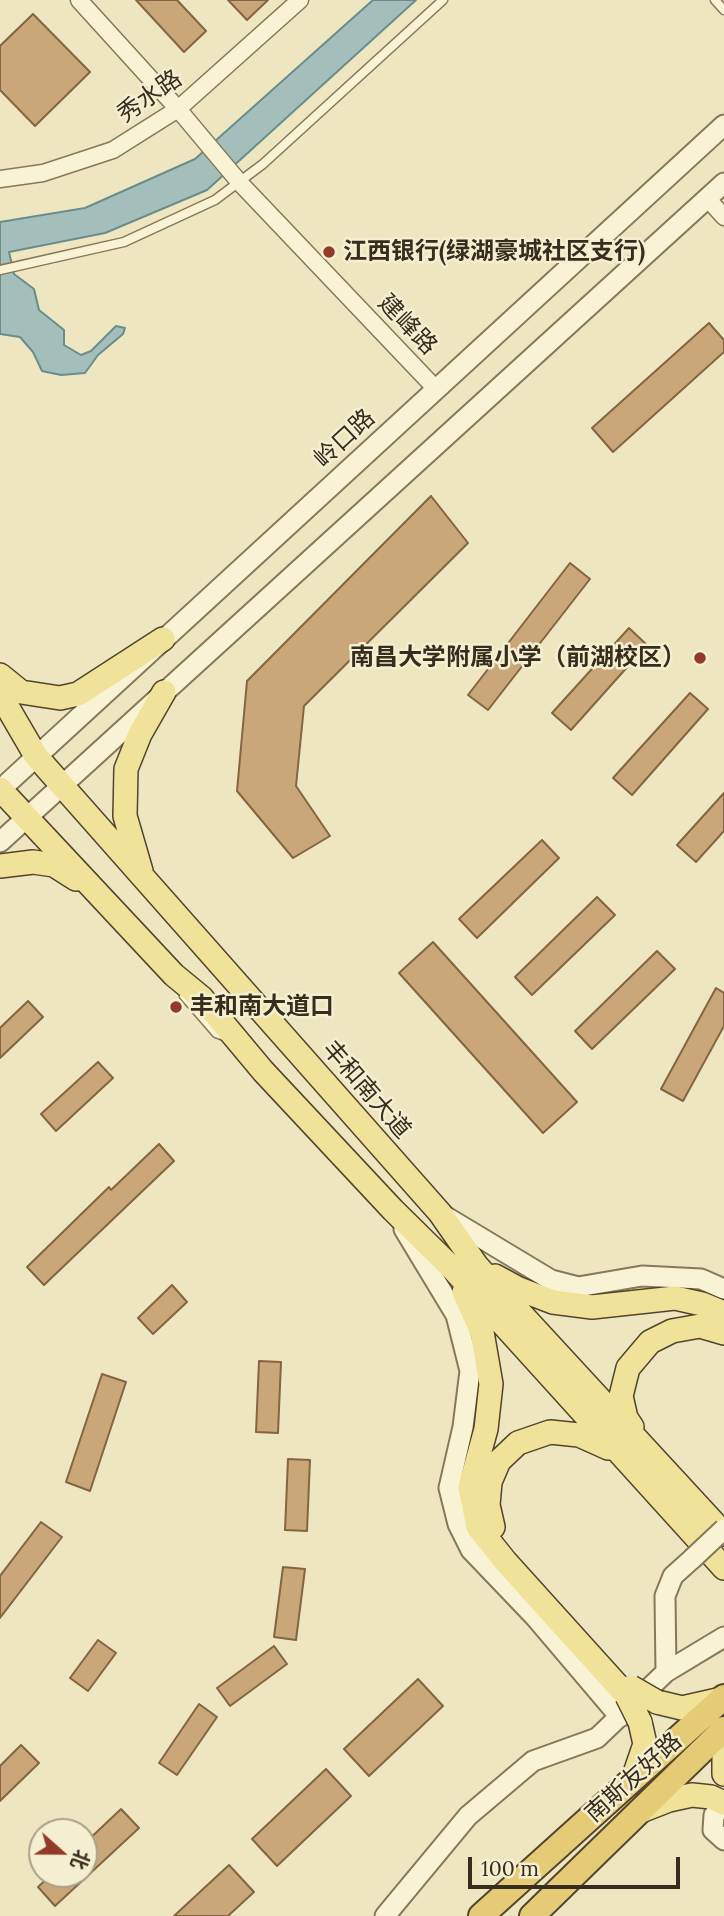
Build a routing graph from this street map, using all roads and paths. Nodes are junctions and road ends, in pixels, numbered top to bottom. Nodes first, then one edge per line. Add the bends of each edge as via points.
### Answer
1 (79, 0) edge
2 (300, 0) edge
3 (443, 0) edge
4 (715, 0) edge
5 (724, 9) edge
6 (178, 109) junction
7 (724, 125) edge
8 (235, 177) junction
9 (0, 179) edge
10 (724, 183) edge
11 (707, 198) junction
12 (724, 217) edge
13 (0, 270) edge
14 (436, 389) junction
15 (163, 639) junction
16 (0, 675) edge
17 (164, 692) junction
18 (0, 700) edge
19 (36, 756) junction
20 (61, 785) junction
21 (0, 789) edge
22 (27, 818) junction
23 (0, 842) edge
24 (0, 866) edge
25 (143, 878) junction
26 (96, 892) junction
27 (393, 1210) junction
28 (440, 1213) junction
29 (477, 1266) junction
30 (454, 1269) junction
31 (724, 1289) edge
32 (724, 1313) edge
33 (724, 1333) edge
34 (645, 1448) junction
35 (617, 1452) junction
36 (724, 1532) edge
37 (724, 1568) edge
38 (724, 1637) edge
39 (666, 1672) junction
40 (723, 1698) edge
41 (630, 1706) junction
42 (724, 1729) edge
43 (724, 1746) edge
44 (724, 1774) edge
45 (634, 1776) junction
46 (720, 1802) edge
47 (640, 1811) junction
48 (724, 1840) edge
49 (385, 1916) edge
50 (481, 1916) edge
51 (533, 1916) edge

1 - 6 street
2 - 6 street, 秀水路
3 - 8 lane
4 - 5 lane
6 - 8 street, 建峰路
6 - 9 street, 秀水路 via 113,150 43,173
7 - 14 street, 岭口路
8 - 13 lane via 215,200 124,242
8 - 14 street, 建峰路
10 - 11 street
11 - 12 street
11 - 17 street
14 - 15 street, 岭口路
15 - 16 main road via 78,694 60,698 22,692
15 - 19 street, 岭口路
17 - 20 street
17 - 25 main road via 126,769 125,816
18 - 19 main road, 丰和南大道
19 - 20 main road, 丰和南大道
19 - 21 street, 岭口路
20 - 22 street
20 - 25 main road, 丰和南大道
21 - 22 main road
22 - 23 street
22 - 26 main road
24 - 26 main road via 54,865
25 - 28 main road, 丰和南大道
26 - 27 main road via 174,975 202,998
27 - 30 main road
27 - 41 street via 456,1315 470,1371 449,1488 458,1524 471,1550
28 - 29 main road, 丰和南大道
28 - 31 street via 551,1280 578,1287 654,1276 701,1279
29 - 32 main road via 553,1302 592,1307 674,1298
29 - 34 main road, 丰和南大道
30 - 35 main road
30 - 41 main road via 482,1332 491,1384 486,1429 470,1487 478,1527
33 - 34 main road via 700,1326 672,1331 650,1342 628,1368 621,1396 626,1418
34 - 36 main road
35 - 37 main road
35 - 41 main road via 579,1435 550,1432 518,1443 499,1461 490,1482 488,1506 490,1522 508,1552
36 - 39 street, bridge via 673,1576 665,1596
38 - 39 street
39 - 41 street
40 - 41 main road, bridge via 682,1708 657,1702
40 - 45 highway, 南斯友好路
41 - 45 main road via 645,1744
41 - 49 street via 597,1738 533,1761 468,1816
42 - 47 highway, 南斯友好路
43 - 44 main road
45 - 50 highway, 南斯友好路
46 - 47 main road via 692,1795
46 - 48 street via 713,1830
47 - 51 highway, 南斯友好路

